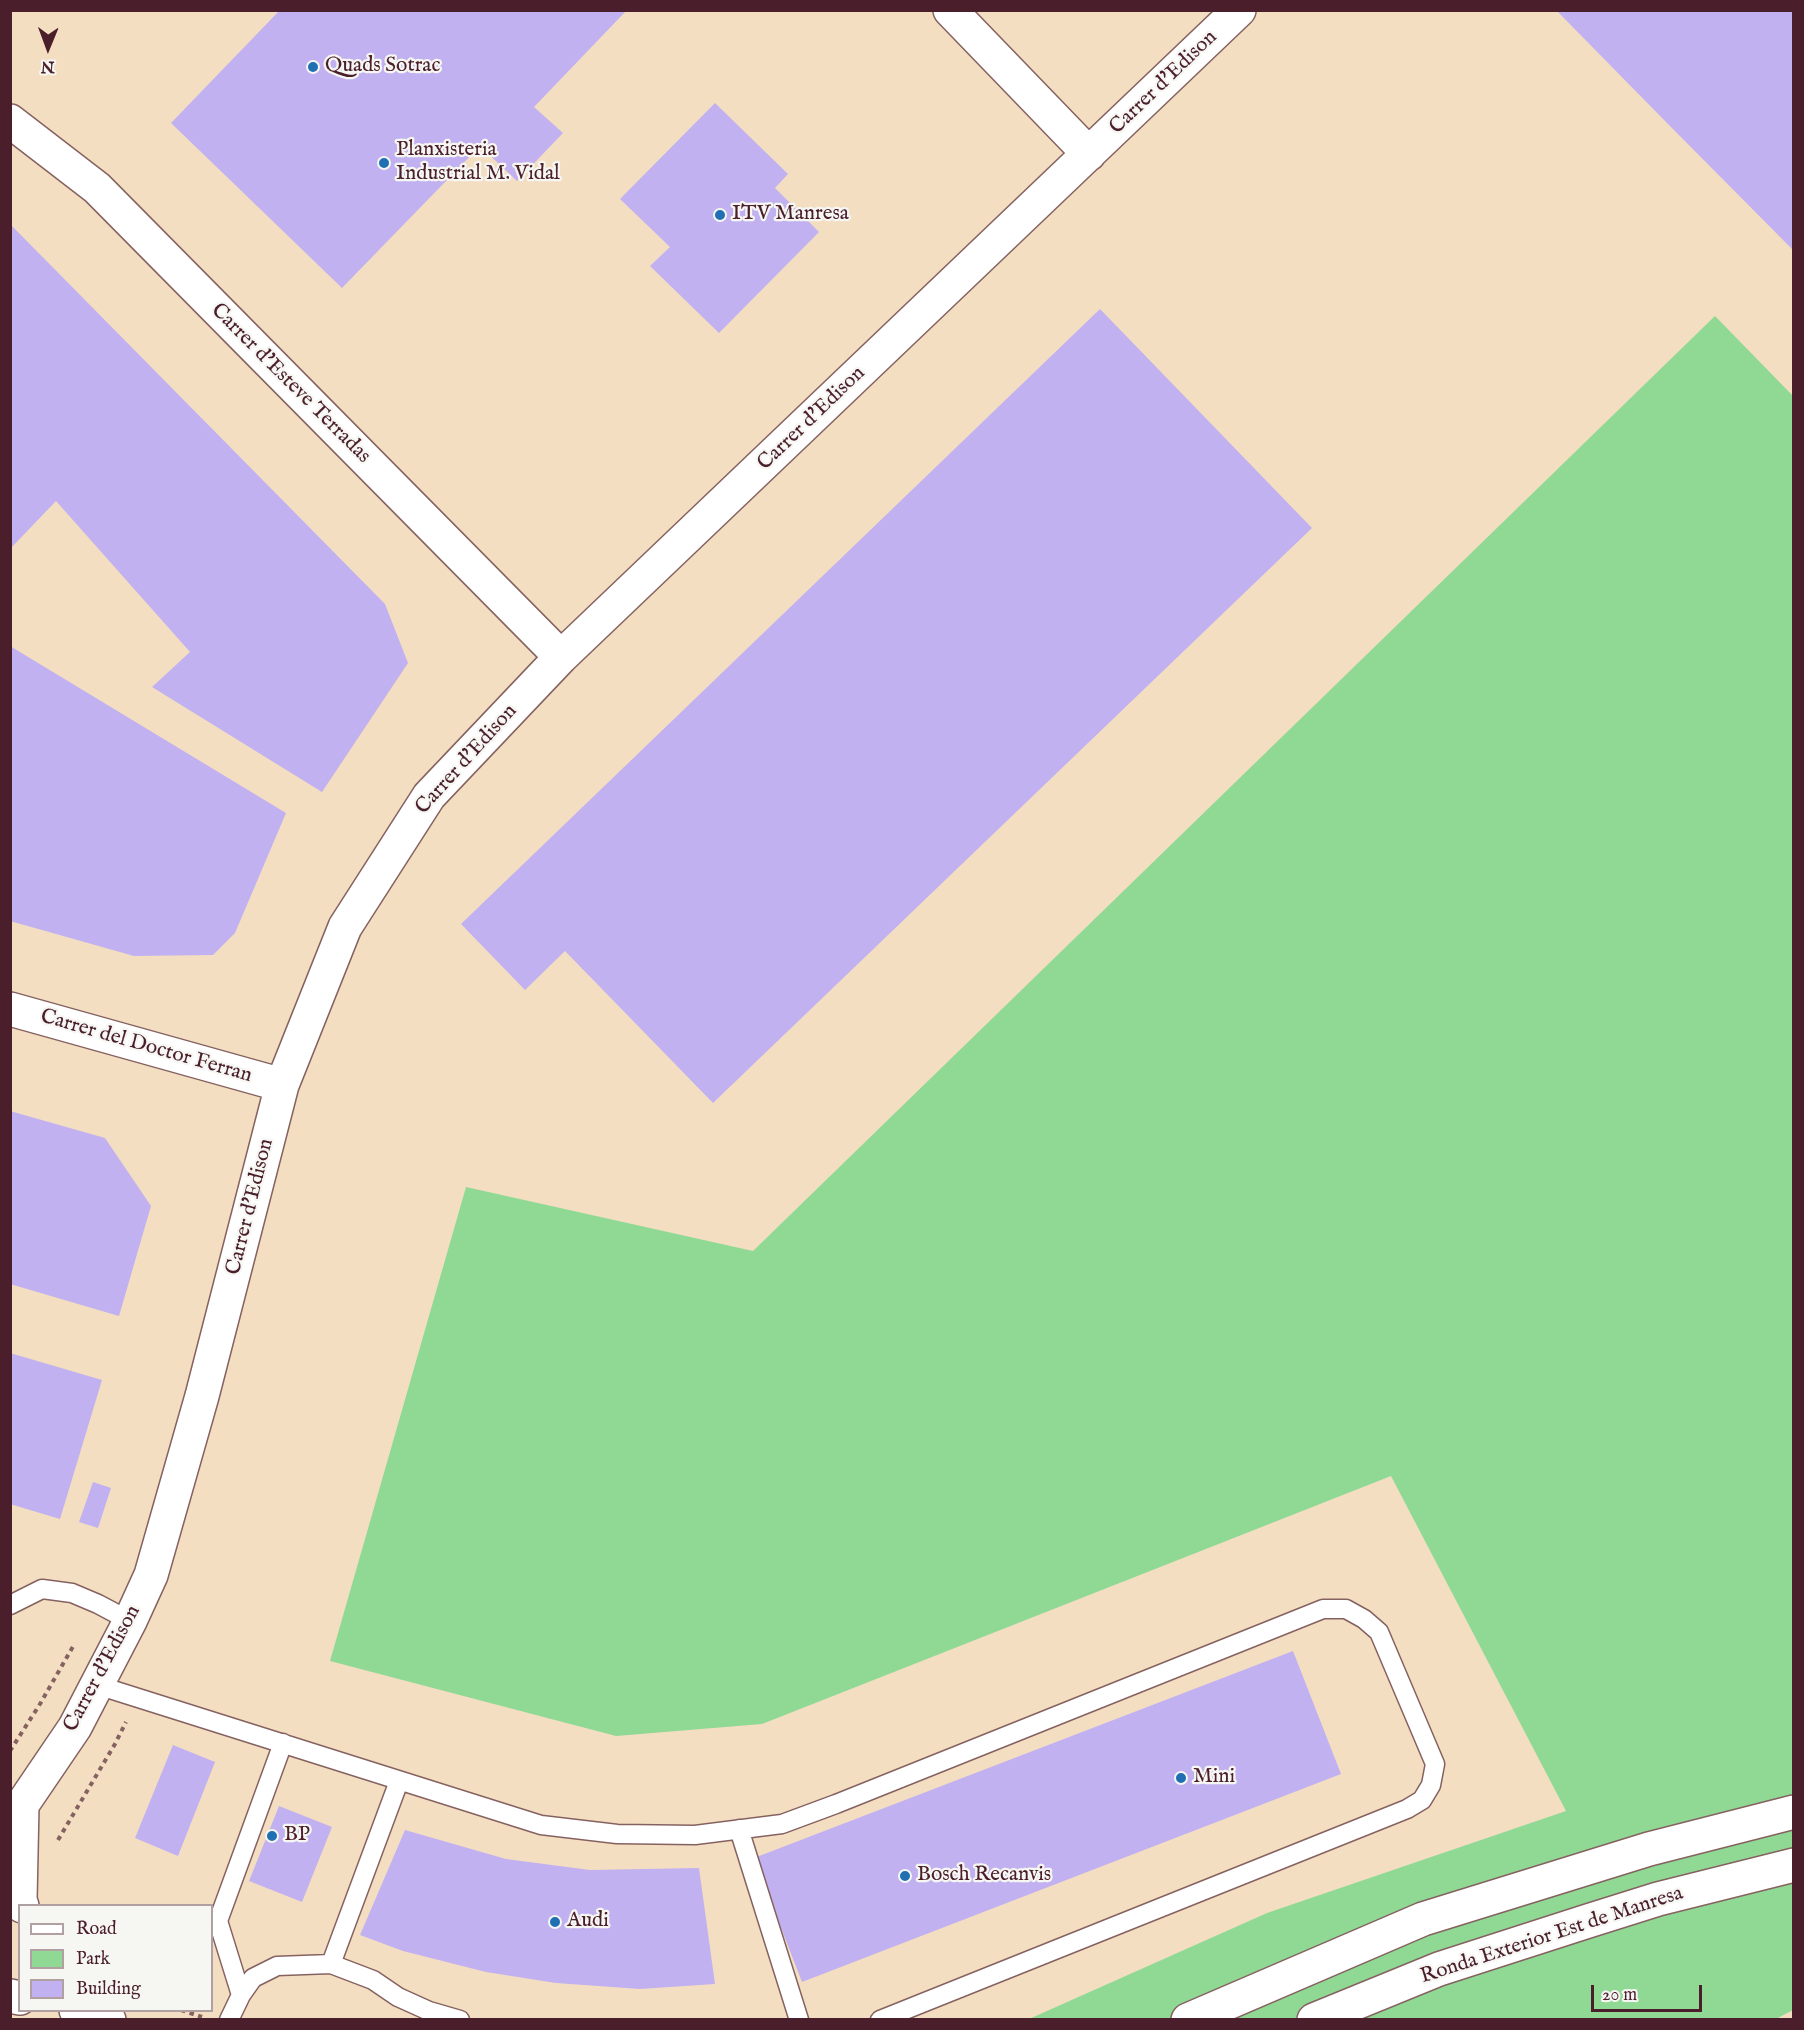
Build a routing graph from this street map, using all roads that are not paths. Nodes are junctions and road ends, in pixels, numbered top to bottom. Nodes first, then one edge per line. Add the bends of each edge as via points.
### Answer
1 (950, 10) edge
2 (1239, 10) edge
3 (10, 121) edge
4 (1089, 154) junction
5 (561, 657) junction
6 (10, 1009) edge
7 (282, 1085) junction
8 (10, 1605) edge
9 (130, 1621) junction
10 (97, 1685) junction
11 (283, 1743) junction
12 (399, 1781) junction
13 (16, 1812) edge
14 (1794, 1812) edge
15 (739, 1829) junction
16 (1794, 1865) edge
17 (22, 1904) edge
18 (331, 1964) junction
19 (241, 1995) junction
20 (230, 2019) edge
21 (460, 2019) edge
22 (799, 2019) edge
23 (880, 2019) edge
24 (1188, 2019) edge
25 (1314, 2019) edge

1 - 4 main road
2 - 4 main road, Carrer d'Edison
3 - 5 main road, Carrer d'Esteve Terradas via 97,188
4 - 5 main road, Carrer d'Edison
5 - 7 main road, Carrer d'Edison via 429,796 345,927
6 - 7 main road, Carrer del Doctor Ferran
7 - 9 main road, Carrer d'Edison via 202,1396 151,1575
8 - 9 lane via 42,1589 72,1593
9 - 10 main road, Carrer d'Edison
10 - 11 lane
10 - 13 main road, Carrer d'Edison via 75,1727
11 - 12 lane
11 - 19 lane via 218,1921
12 - 15 lane via 541,1825 617,1834 695,1835
12 - 18 lane
13 - 17 main road, Carrer d'Edison
14 - 24 main road via 1648,1849 1423,1918
15 - 22 lane
15 - 23 lane via 782,1824 836,1804 1323,1609 1346,1609 1379,1632 1435,1764 1431,1785 1422,1800
16 - 25 main road, Ronda Exterior Est de Manresa via 1658,1899 1439,1969
18 - 19 lane via 277,1966 253,1978
18 - 21 lane via 373,1980 429,2011
19 - 20 lane

